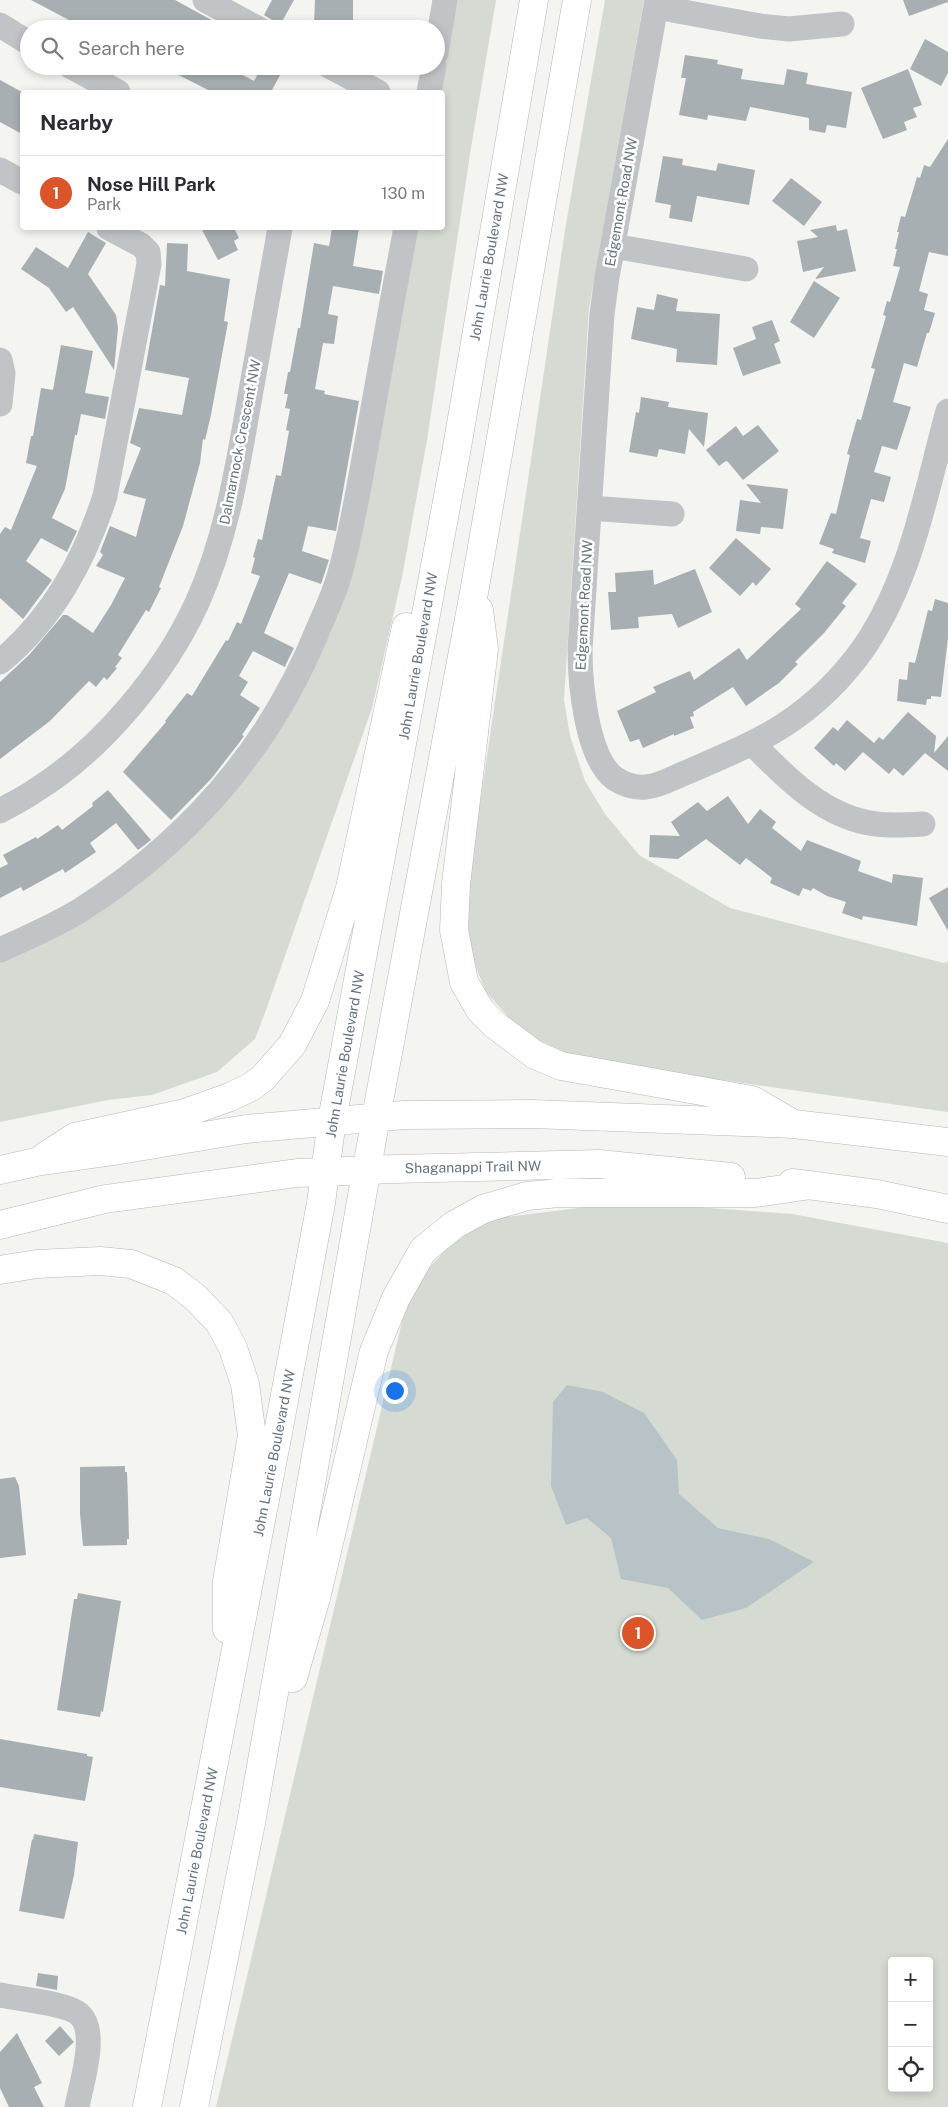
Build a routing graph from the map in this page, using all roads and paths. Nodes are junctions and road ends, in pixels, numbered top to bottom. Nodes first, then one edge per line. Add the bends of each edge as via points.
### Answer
1 (204, 0) edge
2 (445, 0) edge
3 (534, 0) edge
4 (577, 0) edge
5 (656, 4) edge
6 (241, 20) edge
7 (442, 20) edge
8 (842, 24) dead end
9 (0, 25) edge
10 (20, 37) edge
11 (87, 75) edge
12 (346, 75) edge
13 (433, 75) edge
14 (114, 90) edge
15 (374, 90) edge
16 (430, 90) edge
17 (113, 230) edge
18 (280, 230) edge
19 (406, 230) edge
20 (613, 246) junction
21 (746, 269) dead end
22 (0, 360) edge
23 (0, 404) edge
24 (948, 411) edge
25 (456, 454) junction
26 (590, 508) junction
27 (672, 514) dead end
28 (475, 587) junction
29 (0, 662) edge
30 (752, 743) junction
31 (0, 811) edge
32 (923, 824) dead end
33 (0, 950) edge
34 (376, 1117) junction
35 (332, 1120) junction
36 (794, 1124) junction
37 (948, 1142) edge
38 (36, 1162) junction
39 (0, 1170) edge
40 (366, 1170) junction
41 (325, 1171) junction
42 (810, 1185) junction
43 (948, 1209) edge
44 (0, 1225) edge
45 (0, 1270) edge
46 (225, 1701) junction
47 (251, 1823) junction
48 (0, 1995) edge
49 (77, 2107) edge
50 (147, 2107) edge
51 (194, 2107) edge

1 - 6 street
2 - 7 street
3 - 25 main road, John Laurie Boulevard NW
4 - 28 main road
5 - 8 street via 760,26 789,29
5 - 20 street, Edgemont Road NW
9 - 10 street
11 - 14 street
12 - 15 street
13 - 16 street
17 - 29 street via 141,245 148,252 149,264 105,496 94,529 61,595
18 - 31 street, Dalmarnock Crescent NW via 234,488 197,604 167,656 109,729 79,758 37,790
19 - 33 street via 340,575 305,662 274,719 218,793 173,838 121,882 43,931
20 - 21 street
20 - 26 street, Edgemont Road NW via 602,314
22 - 23 street via 3,374
24 - 30 street, Edgemont Road NW via 907,561 878,624 853,661 816,700 785,724
25 - 35 main road, John Laurie Boulevard NW
25 - 38 main road via 437,495 350,888 315,1001 298,1037 283,1057 251,1087 185,1113 75,1137
26 - 27 street
26 - 30 street, Edgemont Road NW via 580,674 586,718 606,769 621,782 647,787
28 - 34 main road
28 - 36 main road via 484,649 456,884 454,930 464,982 480,1010 535,1055 561,1066 752,1100
30 - 32 street via 798,787 830,809 854,820 875,824
34 - 35 main road
34 - 36 main road via 532,1114
34 - 40 main road
35 - 38 main road via 246,1129
35 - 41 main road, John Laurie Boulevard NW
36 - 37 main road
38 - 39 main road
40 - 41 main road, Shaganappi Trail NW
40 - 42 main road, Shaganappi Trail NW via 600,1164
40 - 47 main road
41 - 44 main road, Shaganappi Trail NW via 105,1199
41 - 46 main road, John Laurie Boulevard NW
42 - 43 main road, Shaganappi Trail NW via 877,1194
42 - 47 main road via 756,1193 559,1193 527,1196 483,1209 454,1225 423,1250 396,1298 374,1351 316,1598
45 - 46 main road via 37,1264 100,1261 138,1266 174,1281 195,1297 219,1322 233,1348 245,1384 252,1436 227,1581
46 - 50 main road, John Laurie Boulevard NW
47 - 51 main road
48 - 49 street via 66,2007 84,2021 89,2034

